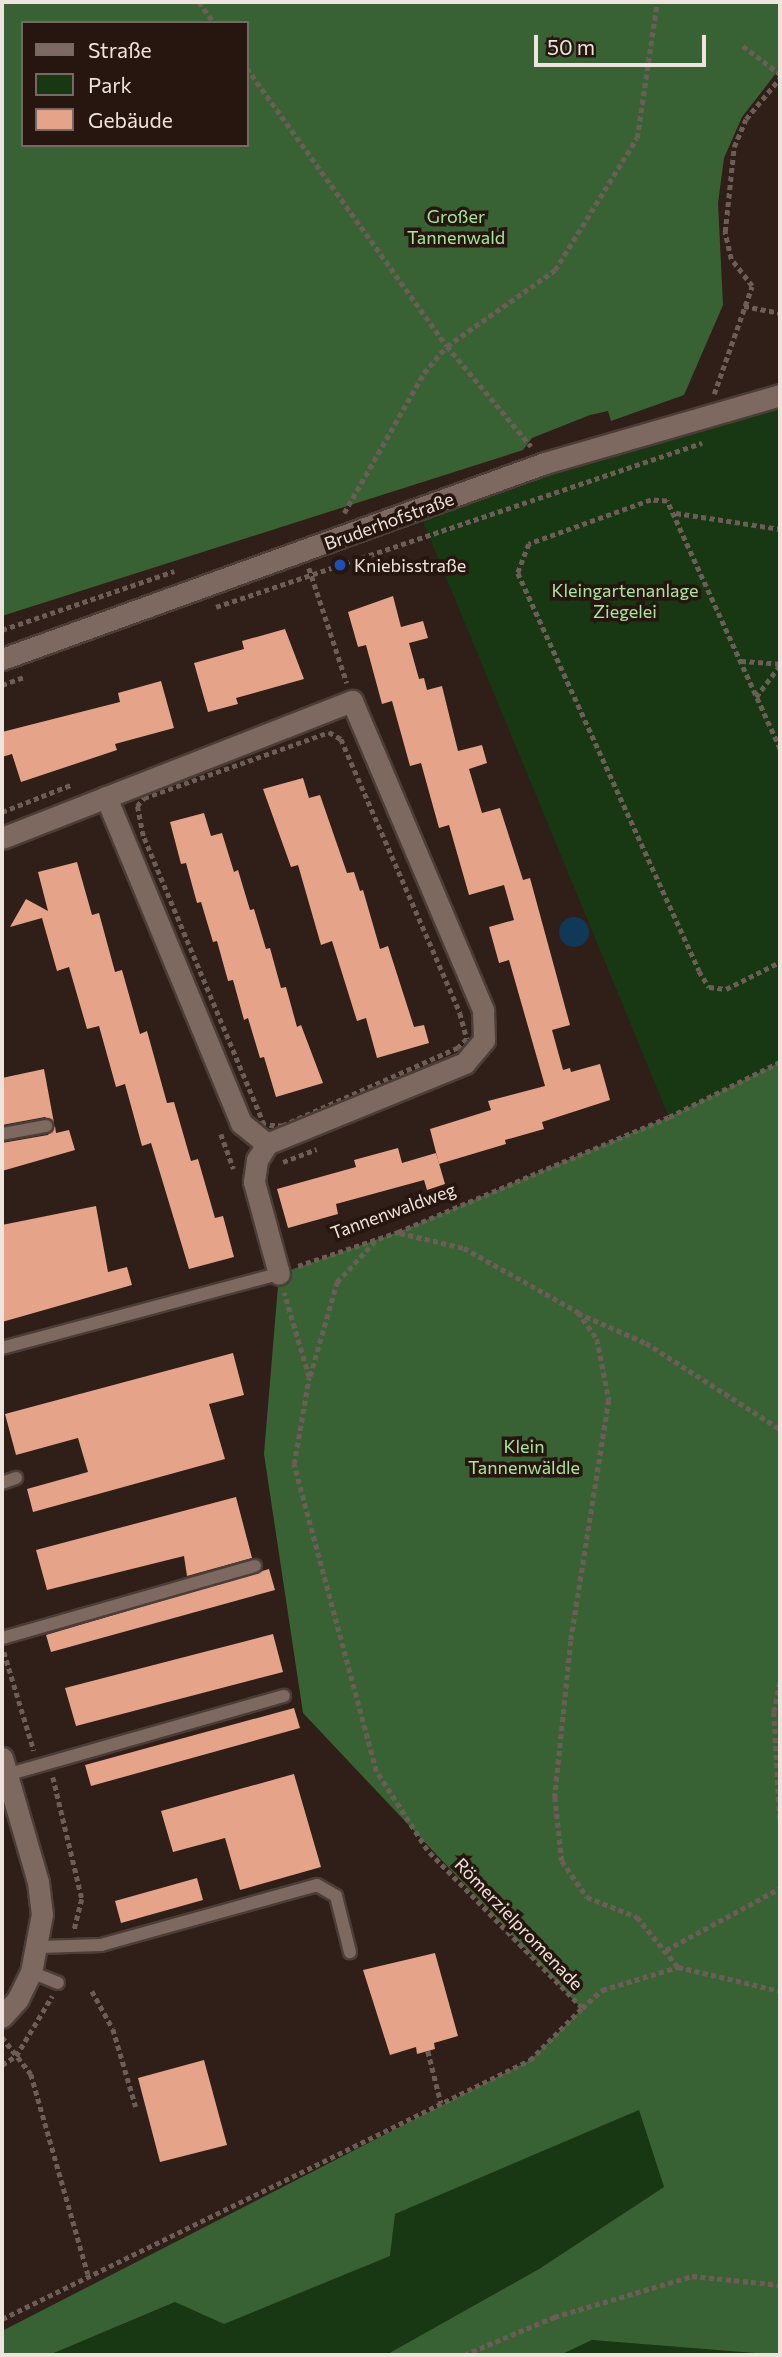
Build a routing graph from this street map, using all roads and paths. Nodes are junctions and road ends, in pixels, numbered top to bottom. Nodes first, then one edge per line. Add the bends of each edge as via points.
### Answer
1 (199, 2) edge
2 (657, 2) edge
3 (213, 21) edge
4 (743, 46) dead end
5 (248, 69) edge
6 (780, 76) edge
7 (744, 306) junction
8 (780, 313) edge
9 (447, 346) junction
10 (780, 395) edge
11 (709, 412) junction
12 (704, 442) dead end
13 (545, 463) junction
14 (676, 513) junction
15 (780, 529) edge
16 (327, 544) junction
17 (304, 552) junction
18 (312, 578) junction
19 (213, 608) dead end
20 (2, 659) edge
21 (740, 660) junction
22 (780, 665) edge
23 (27, 676) dead end
24 (2, 685) edge
25 (756, 697) junction
26 (352, 701) junction
27 (780, 749) edge
28 (106, 797) junction
29 (2, 838) edge
30 (780, 962) edge
31 (467, 1040) joint
32 (780, 1062) edge
33 (216, 1120) dead end
34 (46, 1126) dead end
35 (2, 1134) edge
36 (324, 1146) dead end
37 (262, 1152) junction
38 (235, 1172) dead end
39 (398, 1232) junction
40 (378, 1238) junction
41 (279, 1274) junction
42 (578, 1312) junction
43 (2, 1348) edge
44 (309, 1377) junction
45 (780, 1429) edge
46 (16, 1478) dead end
47 (2, 1483) edge
48 (255, 1566) dead end
49 (2, 1638) edge
50 (2, 1645) edge
51 (780, 1682) edge
52 (284, 1696) dead end
53 (38, 1765) junction
54 (4, 1766) edge
55 (780, 1822) edge
56 (780, 1888) edge
57 (39, 1947) junction
58 (666, 1950) junction
59 (350, 1952) dead end
60 (678, 1967) junction
61 (31, 1972) junction
62 (58, 1983) dead end
63 (92, 1991) dead end
64 (780, 1991) edge
65 (582, 2008) junction
66 (2, 2017) edge
67 (2, 2036) edge
68 (428, 2051) dead end
69 (441, 2103) junction
70 (136, 2107) dead end
71 (89, 2274) junction
72 (780, 2284) edge
73 (2, 2319) edge
74 (464, 2355) edge

1 - 3 path
2 - 9 path via 637,138 555,270
4 - 6 path
5 - 9 path
6 - 7 path via 746,120 734,147 729,178 727,241 732,259 752,286
7 - 8 path
7 - 11 path
9 - 13 path
9 - 16 path via 424,373
10 - 11 street, Bruderhofstraße
11 - 13 street, Bruderhofstraße
12 - 18 path
13 - 16 street, Bruderhofstraße
14 - 15 path
14 - 21 path
14 - 30 path via 667,501 651,500 530,544 519,573 709,987 726,989
16 - 17 street, Bruderhofstraße
17 - 18 path
17 - 20 street, Bruderhofstraße
18 - 19 path
18 - 26 path
21 - 22 path
21 - 25 path
22 - 25 path
23 - 24 path
25 - 27 path
26 - 28 street
26 - 37 street via 483,1010 484,1040 465,1063
28 - 29 street
28 - 37 street via 241,1124
31 - 31 path via 283,1126 264,1125 143,836 137,806 144,798 314,734 329,732 341,739 460,1013
32 - 39 path, Tannenwaldweg via 680,1112
33 - 38 path
34 - 35 lane
36 - 37 path via 293,1161 268,1165
37 - 41 street via 254,1182
39 - 40 path, Tannenwaldweg
39 - 42 path via 464,1248
40 - 41 path, Tannenwaldweg
40 - 44 path via 337,1282
41 - 43 lane
41 - 44 path, Römerzielpromenade
42 - 45 path via 646,1343
42 - 58 path via 597,1339 609,1400 571,1641 555,1797 562,1861 587,1897 637,1917
44 - 65 path, Römerzielpromenade via 294,1464 376,1771 427,1850
46 - 47 lane
48 - 49 lane
50 - 53 path
51 - 55 path via 774,1712
52 - 53 lane
53 - 54 lane
54 - 57 street via 38,1882 42,1914
56 - 58 path
57 - 59 lane via 101,1945 317,1885 336,1896
57 - 61 street
58 - 60 path
60 - 64 path
60 - 65 path via 602,1990
61 - 62 lane
61 - 66 street via 18,1999
63 - 70 path via 113,2029
65 - 69 path, Römerzielpromenade via 530,2060
67 - 71 path via 31,2074
68 - 69 path
69 - 71 path, Römerzielpromenade
71 - 73 path, Römerzielpromenade
72 - 74 path via 692,2276 554,2317

